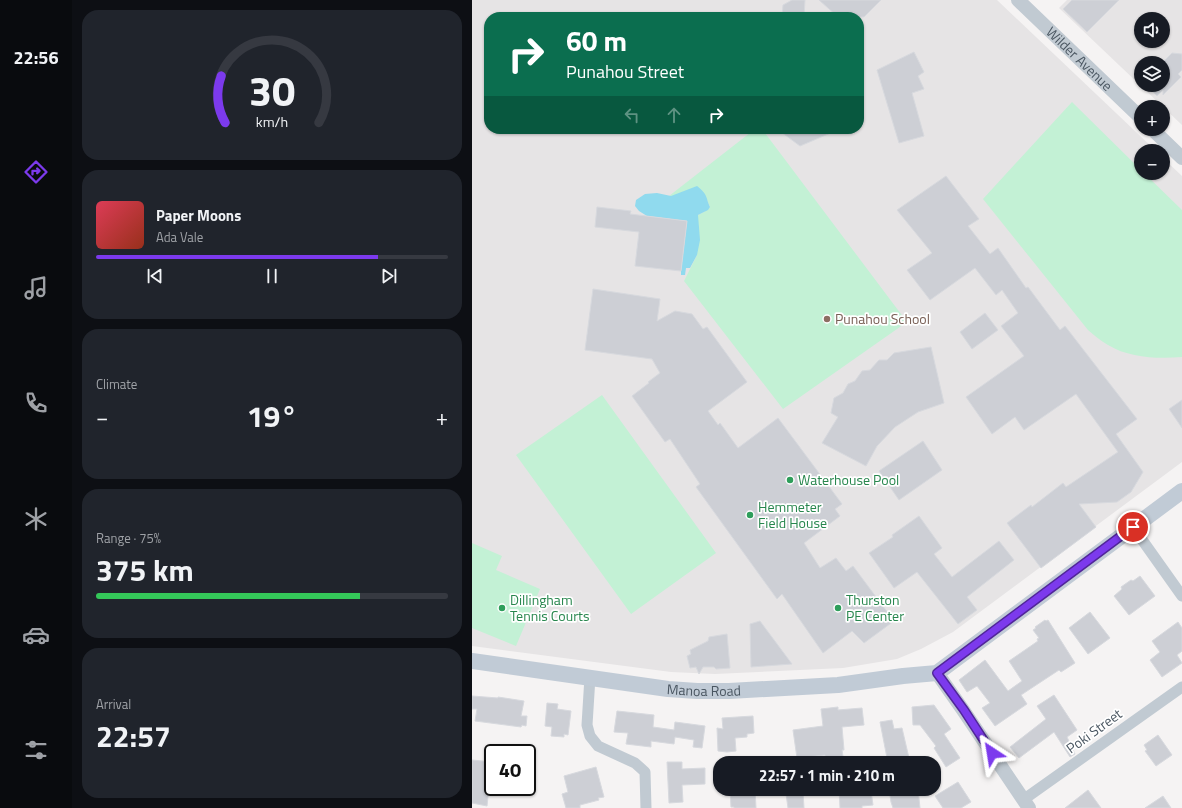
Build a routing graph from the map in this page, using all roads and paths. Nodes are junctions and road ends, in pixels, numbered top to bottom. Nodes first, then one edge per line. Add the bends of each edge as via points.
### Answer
1 (1018, 0) edge
2 (1134, 111) edge
3 (1159, 136) edge
4 (1182, 158) edge
5 (1182, 491) edge
6 (1133, 527) junction
7 (1182, 596) edge
8 (472, 661) edge
9 (937, 673) junction
10 (590, 677) junction
11 (1182, 687) edge
12 (1026, 804) edge
13 (646, 808) edge

1 - 2 street, Wilder Avenue
3 - 4 street
5 - 6 main road
6 - 7 street
6 - 9 main road
8 - 10 main road, Manoa Road
9 - 10 main road, Manoa Road via 838,685 729,691 668,689
9 - 12 street
10 - 13 street via 587,725 590,736 598,746 635,763 645,772
11 - 12 street, Poki Street

